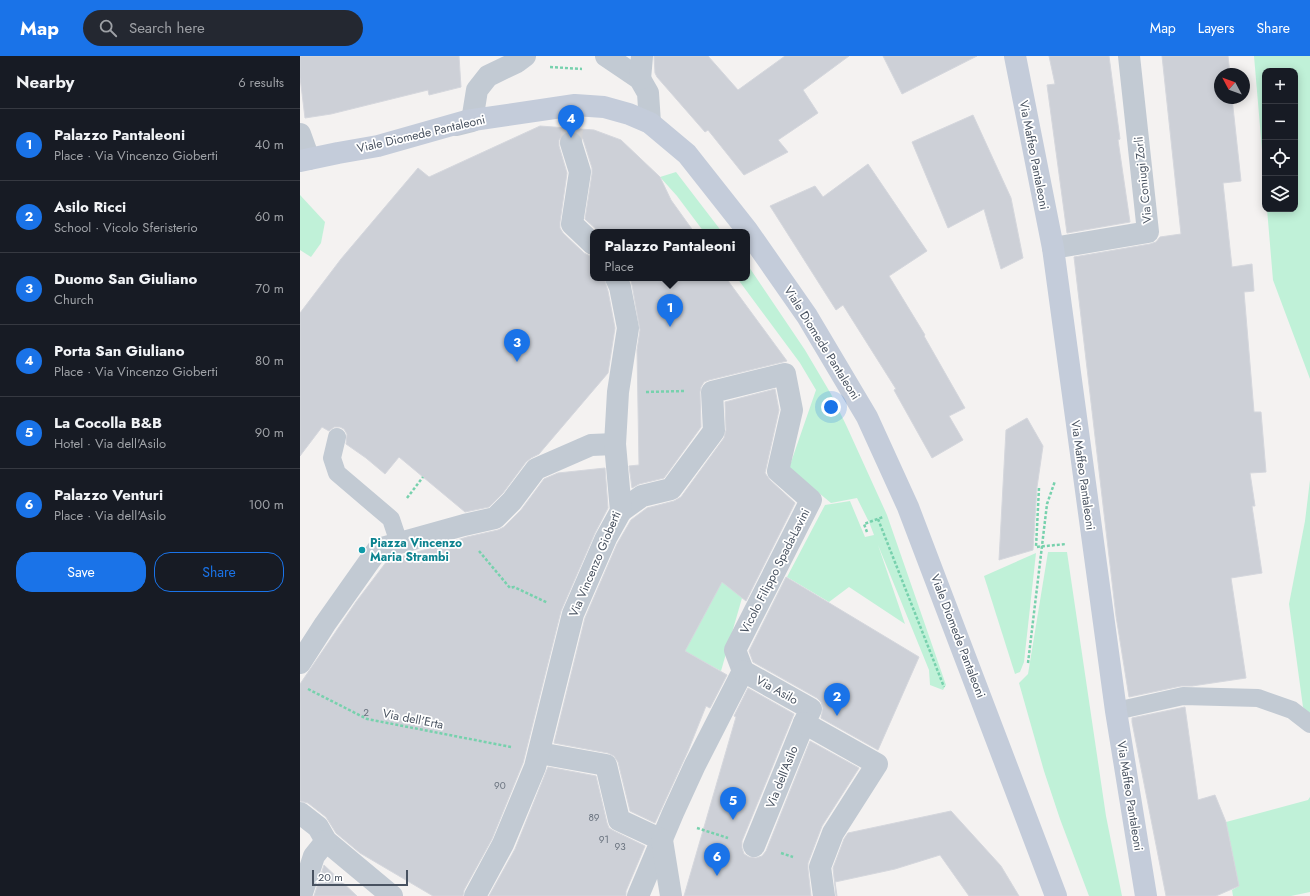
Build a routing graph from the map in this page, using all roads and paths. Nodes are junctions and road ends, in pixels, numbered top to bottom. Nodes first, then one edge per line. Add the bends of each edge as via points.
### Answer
1 (525, 56) edge
2 (606, 56) edge
3 (642, 56) edge
4 (1014, 56) edge
5 (1129, 56) edge
6 (544, 68) dead end
7 (584, 69) dead end
8 (640, 79) junction
9 (472, 121) junction
10 (650, 123) junction
11 (300, 134) edge
12 (571, 143) tunnel mouth
13 (305, 160) edge
14 (746, 229) edge
15 (750, 234) edge
16 (590, 241) edge
17 (1053, 248) junction
18 (617, 281) edge
19 (688, 391) dead end
20 (645, 392) dead end
21 (337, 437) dead end
22 (615, 444) junction
23 (1055, 475) dead end
24 (422, 477) dead end
25 (1039, 488) dead end
26 (406, 499) dead end
27 (620, 511) junction
28 (887, 515) dead end
29 (878, 519) junction
30 (867, 532) dead end
31 (399, 543) junction
32 (1068, 544) dead end
33 (1042, 547) junction
34 (477, 548) dead end
35 (549, 603) dead end
36 (300, 663) edge
37 (1028, 663) dead end
38 (743, 671) junction
39 (944, 687) dead end
40 (307, 689) dead end
41 (1116, 711) junction
42 (807, 716) junction
43 (1310, 724) edge
44 (513, 748) dead end
45 (539, 753) junction
46 (300, 813) edge
47 (662, 840) junction
48 (326, 841) junction
49 (754, 846) dead end
50 (301, 896) edge
51 (392, 896) edge
52 (475, 896) edge
53 (638, 896) edge
54 (671, 896) edge
55 (824, 896) edge
56 (1056, 896) edge
57 (1146, 896) edge

1 - 9 street via 488,76 477,90
2 - 8 street
3 - 8 street
4 - 17 main road, Via Maffeo Pantaleoni
5 - 17 street, Via Coniugi Zorli via 1148,232
6 - 7 path
8 - 10 street via 648,93
9 - 10 main road, Viale Diomede Pantaleoni via 575,105 604,107
9 - 13 main road, Viale Diomede Pantaleoni via 378,146
10 - 14 main road, Viale Diomede Pantaleoni via 686,154
11 - 13 street
12 - 16 street via 580,172 572,224
15 - 56 main road, Viale Diomede Pantaleoni via 807,316 867,417 908,506
17 - 41 main road, Via Maffeo Pantaleoni
18 - 22 street, Via Vincenzo Gioberti via 628,328 618,392
19 - 20 path
21 - 31 lane via 332,458 336,473 391,519
22 - 27 street, Via Vincenzo Gioberti
22 - 31 street via 591,445 536,469 512,501 495,518
23 - 33 path
24 - 26 path
25 - 33 path via 1036,547
27 - 38 street, Vicolo Filippo Spada-Lavini via 642,496 671,489 714,431 712,392 785,374 792,410 778,471 811,500 735,650
27 - 45 street, Via Vincenzo Gioberti via 573,614
28 - 29 path
29 - 30 path via 864,524
29 - 39 path
31 - 36 street via 378,549
32 - 33 path
33 - 37 path
34 - 35 path via 510,588 514,587
38 - 42 street, Via Asilo
38 - 47 street via 695,765
40 - 44 path, Via dell'Erta via 367,719
41 - 43 lane via 1183,696 1258,698 1292,710
41 - 57 main road, Via Maffeo Pantaleoni
42 - 49 street, Via dell'Asilo
42 - 55 street, Via Asilo via 877,764 834,833 820,867
45 - 47 street via 606,766 619,820
45 - 52 street, Via Vincenzo Gioberti via 503,844
46 - 48 street via 318,826
47 - 53 street
47 - 54 street
48 - 50 street via 314,856
48 - 51 street

